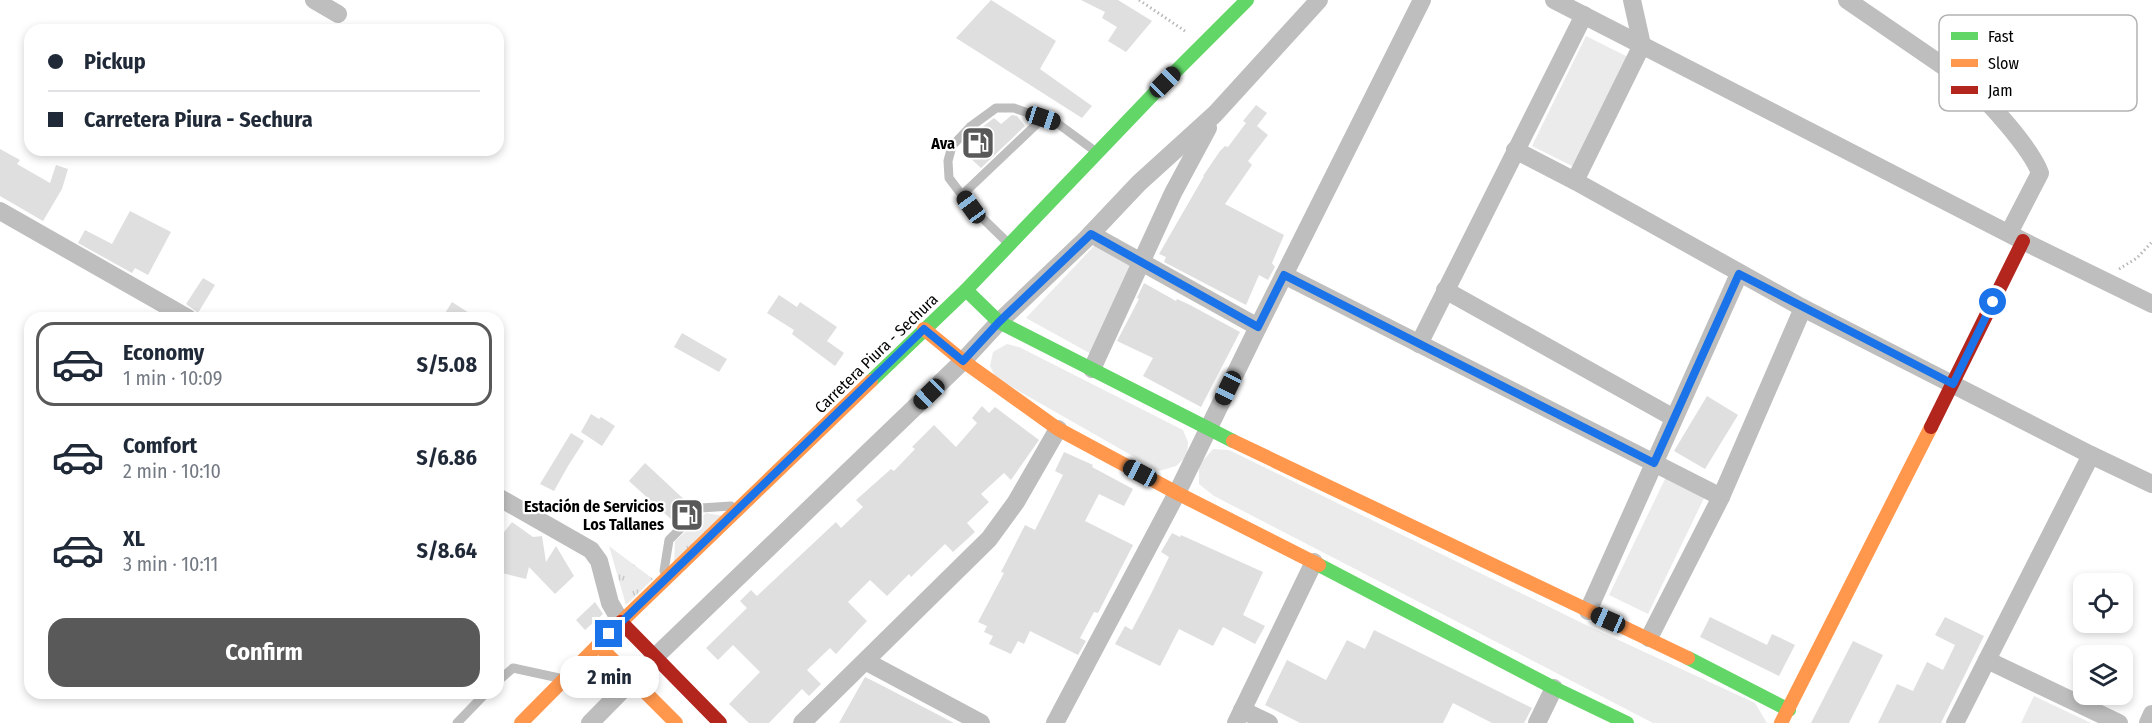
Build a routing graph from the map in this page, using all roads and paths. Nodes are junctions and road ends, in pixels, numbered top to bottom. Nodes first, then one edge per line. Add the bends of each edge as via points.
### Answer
1 (314, 0) edge
2 (1139, 0) edge
3 (1247, 0) edge
4 (1319, 0) edge
5 (1422, 0) edge
6 (1554, 0) edge
7 (1632, 0) edge
8 (1847, 0) edge
9 (338, 14) dead end
10 (1584, 15) junction
11 (1203, 44) junction
12 (1642, 45) junction
13 (1939, 63) edge
14 (1995, 111) edge
15 (1215, 114) junction
16 (1043, 118) junction
17 (1515, 150) junction
18 (1097, 152) junction
19 (1575, 181) junction
20 (962, 195) junction
21 (0, 211) edge
22 (1091, 234) junction
23 (2016, 237) junction
24 (2152, 242) edge
25 (1009, 244) junction
26 (1142, 263) junction
27 (1739, 274) junction
28 (1284, 275) junction
29 (2102, 279) junction
30 (966, 290) junction
31 (1445, 291) junction
32 (2152, 304) edge
33 (1803, 308) junction
34 (177, 312) edge
35 (999, 322) junction
36 (1258, 327) junction
37 (924, 329) junction
38 (1419, 344) junction
39 (963, 361) junction
40 (1092, 369) junction
41 (1953, 384) junction
42 (1674, 418) junction
43 (1208, 428) junction
44 (1058, 429) junction
45 (2091, 455) junction
46 (1654, 463) junction
47 (2152, 484) edge
48 (1177, 493) junction
49 (1721, 497) junction
50 (504, 500) edge
51 (742, 505) junction
52 (1314, 562) junction
53 (662, 582) junction
54 (1588, 611) junction
55 (621, 622) junction
56 (1649, 638) junction
57 (598, 645) junction
58 (655, 657) junction
59 (1987, 660) junction
60 (867, 662) junction
61 (504, 676) edge
62 (564, 679) junction
63 (632, 680) junction
64 (1554, 688) junction
65 (480, 699) edge
66 (1789, 710) junction
67 (2152, 714) edge
68 (1239, 717) edge
69 (1605, 718) edge
70 (457, 723) edge
71 (521, 723) edge
72 (590, 723) edge
73 (676, 723) edge
74 (720, 723) edge
75 (802, 723) edge
76 (981, 723) edge
77 (1055, 723) edge
78 (1269, 723) edge
79 (1536, 723) edge
80 (1627, 723) edge
81 (1781, 723) edge
82 (1955, 723) edge
83 (2119, 723) edge
84 (2148, 723) edge

1 - 9 street
2 - 11 path
3 - 11 street, Carretera Piura - Sechura
4 - 15 street
5 - 28 street
6 - 10 street
7 - 12 street
8 - 13 street
10 - 12 street
10 - 17 street
11 - 18 street, Carretera Piura - Sechura
12 - 19 street
12 - 23 street
14 - 23 street via 2040,173
15 - 22 street via 1139,183
15 - 26 street
16 - 18 lane via 1057,123
16 - 20 lane
16 - 20 lane via 1014,108 996,108 970,127 952,147 948,161 949,178
17 - 19 street
17 - 31 street
18 - 25 street, Carretera Piura - Sechura
19 - 27 street
20 - 25 lane
21 - 34 street
22 - 26 street
22 - 35 street
23 - 29 street
23 - 41 street
24 - 29 path via 2137,258
25 - 30 street, Carretera Piura - Sechura
26 - 36 street
26 - 40 street
27 - 33 street
27 - 42 street
28 - 36 street
28 - 38 street
29 - 32 street
30 - 35 street
30 - 37 street, Carretera Piura - Sechura
31 - 38 street
31 - 42 street
33 - 41 street
33 - 49 street
35 - 39 street
35 - 40 street
36 - 43 street
37 - 39 street
37 - 51 street, Carretera Piura - Sechura
38 - 46 street
39 - 44 street
39 - 58 street
40 - 43 street
41 - 45 street
41 - 66 street
42 - 46 street
43 - 48 street
43 - 54 street
44 - 48 street
44 - 60 street via 1016,502 989,539
45 - 47 street
45 - 59 street
46 - 49 street
46 - 54 street
48 - 52 street
48 - 77 street
49 - 56 street
50 - 55 street via 591,550 599,561 609,603
51 - 53 street, Carretera Piura - Sechura
51 - 53 lane via 701,508 669,540
52 - 64 street
52 - 68 street
53 - 55 street, Carretera Piura - Sechura
54 - 56 street
55 - 57 street, Carretera Piura - Sechura
55 - 58 street
56 - 66 street
57 - 62 street, Carretera Piura - Sechura
57 - 63 street
58 - 63 street
58 - 74 street
59 - 82 street
59 - 83 street
60 - 75 street
60 - 76 street
61 - 62 lane via 513,668
62 - 71 street, Carretera Piura - Sechura
63 - 72 street
63 - 73 street
64 - 69 street
64 - 79 street
65 - 70 lane
66 - 81 street
67 - 84 street
68 - 78 street
69 - 80 street

